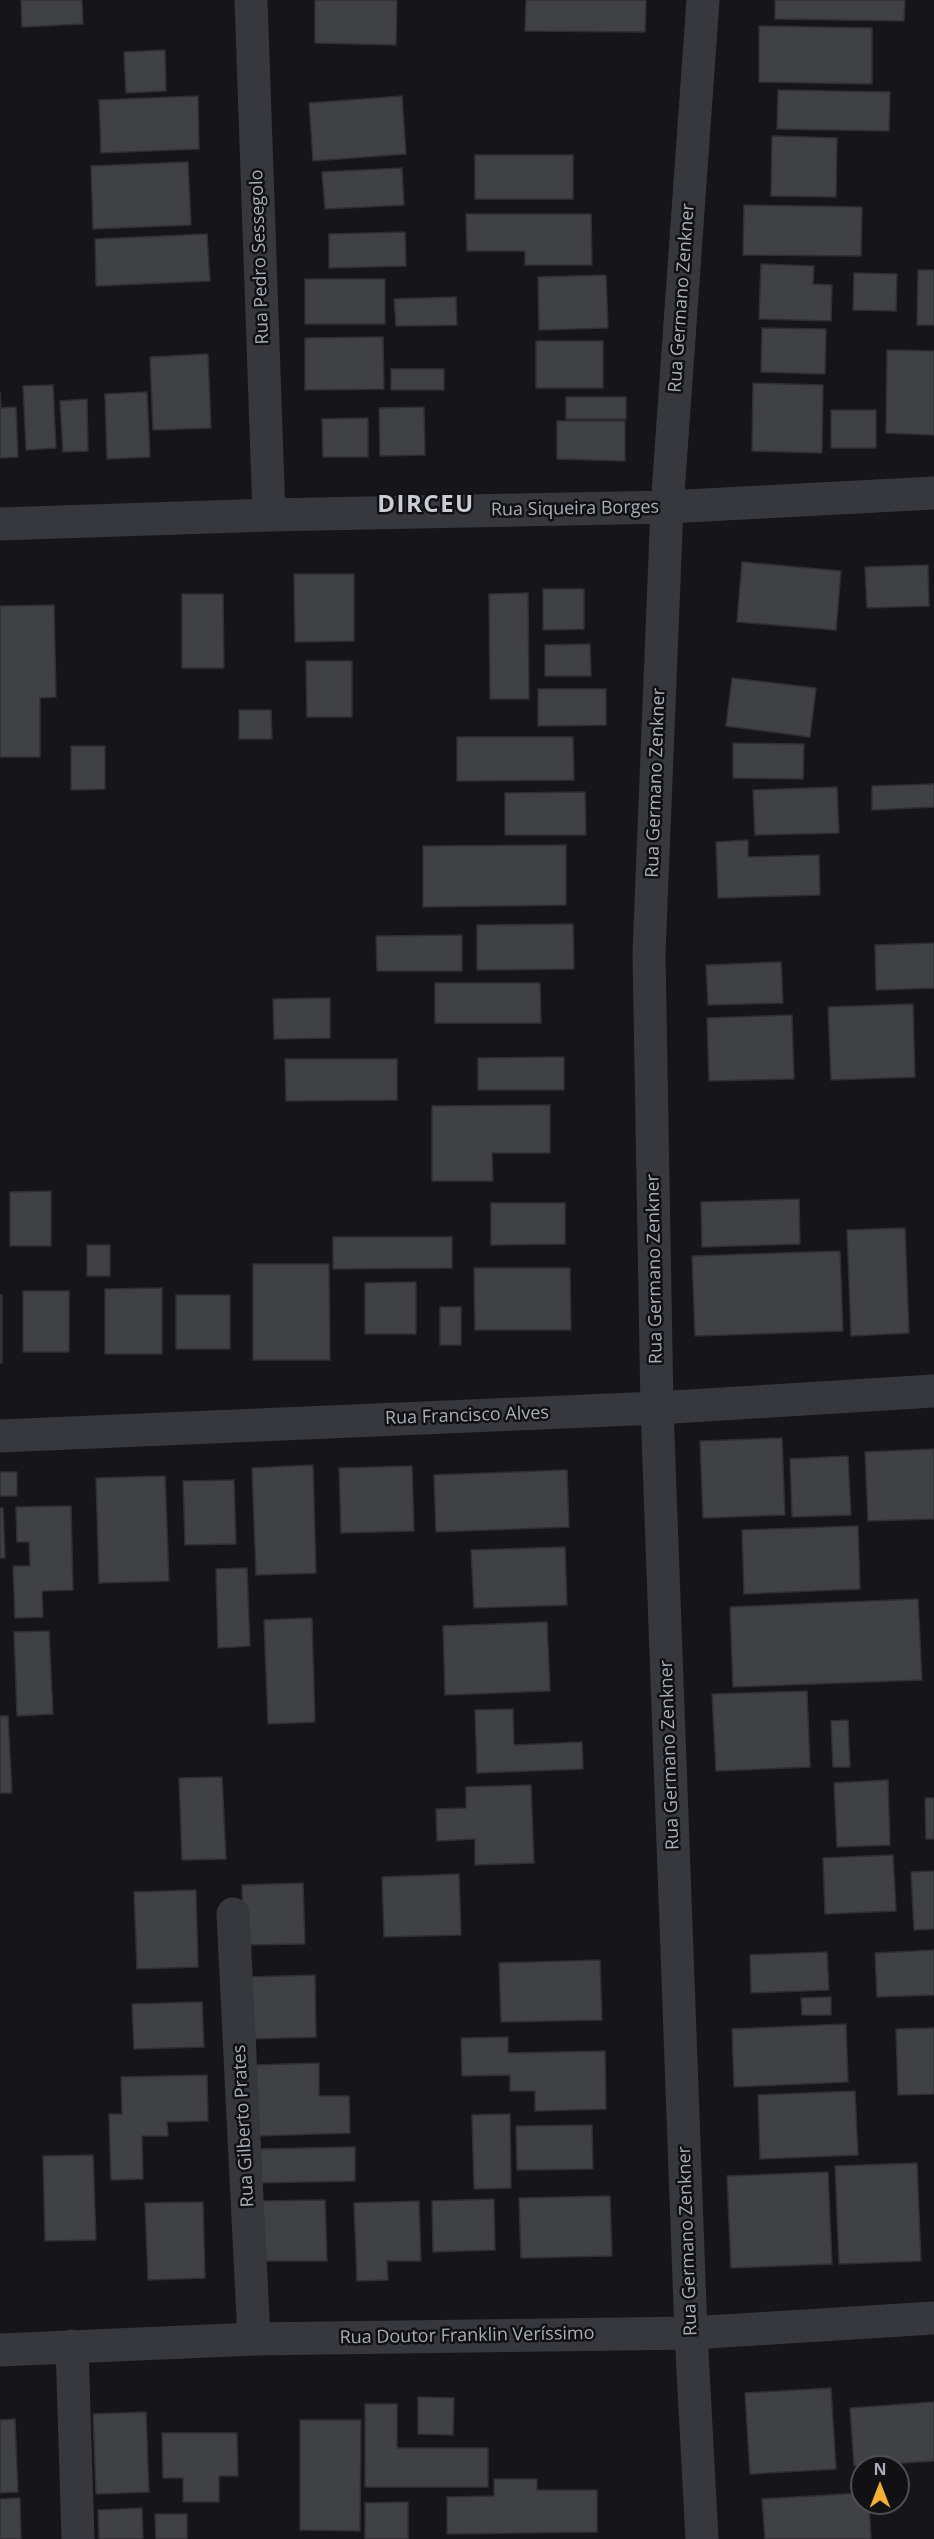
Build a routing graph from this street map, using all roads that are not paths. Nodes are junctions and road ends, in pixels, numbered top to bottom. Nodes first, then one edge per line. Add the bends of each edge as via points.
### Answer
1 (251, 0) edge
2 (703, 0) edge
3 (934, 493) edge
4 (667, 507) junction
5 (269, 515) junction
6 (0, 524) edge
7 (934, 1391) edge
8 (657, 1408) junction
9 (0, 1436) edge
10 (233, 1914) dead end
11 (934, 2318) edge
12 (691, 2333) junction
13 (254, 2339) junction
14 (72, 2346) junction
15 (0, 2350) edge
16 (78, 2539) edge
17 (702, 2539) edge

1 - 5 street, Rua Pedro Sessegolo
2 - 4 street, Rua Germano Zenkner
3 - 4 street, Rua Siqueira Borges
4 - 5 street, Rua Siqueira Borges
4 - 8 street, Rua Germano Zenkner via 649,953
5 - 6 street, Rua Siqueira Borges
7 - 8 street, Rua Francisco Alves
8 - 9 street, Rua Francisco Alves
8 - 12 street, Rua Germano Zenkner
10 - 13 street, Rua Gilberto Prates
11 - 12 street, Rua Doutor Franklin Veríssimo
12 - 13 street, Rua Doutor Franklin Veríssimo
12 - 17 street, Rua Germano Zenkner
13 - 14 street, Rua Doutor Franklin Veríssimo
14 - 15 street, Rua Doutor Franklin Veríssimo
14 - 16 street

